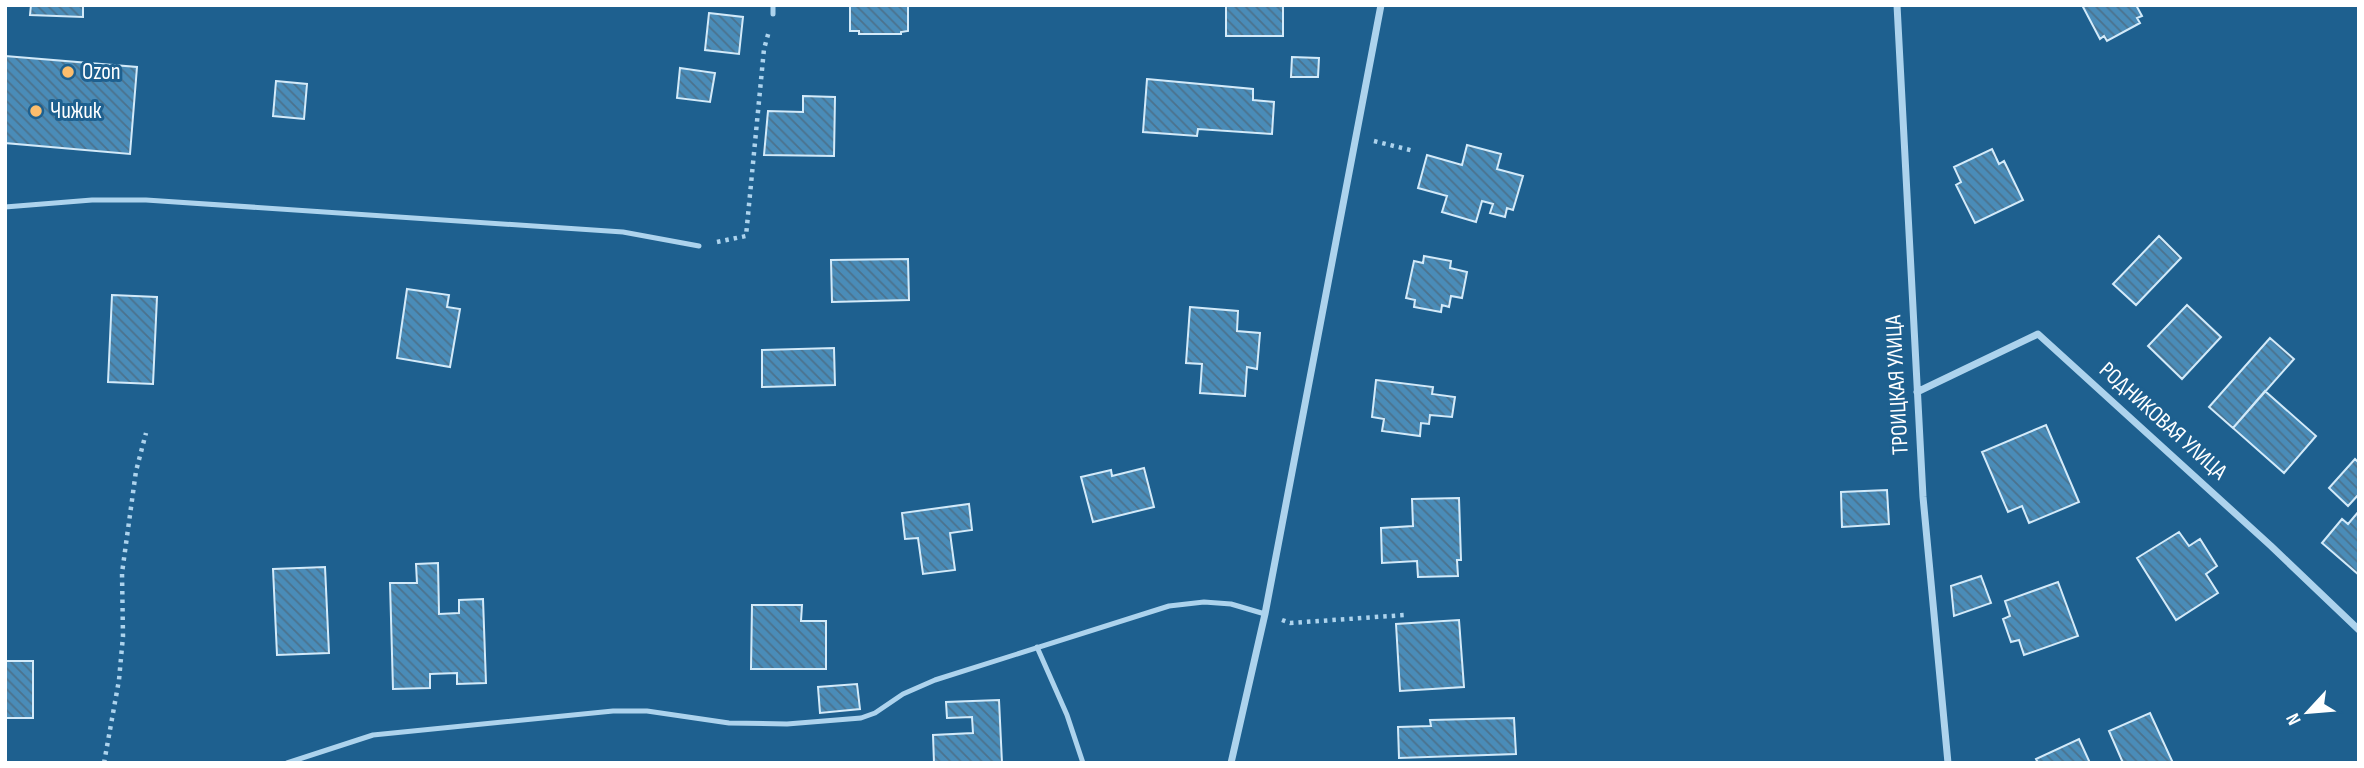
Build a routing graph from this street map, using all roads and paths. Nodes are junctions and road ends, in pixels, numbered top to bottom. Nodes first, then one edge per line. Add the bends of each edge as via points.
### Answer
1 (773, 5) edge
2 (1381, 5) edge
3 (1897, 5) edge
4 (773, 14) joint
5 (1355, 136) junction
6 (1414, 151) dead end
7 (5, 207) edge
8 (699, 246) joint
9 (1917, 392) junction
10 (146, 433) dead end
11 (1265, 614) junction
12 (1405, 615) dead end
13 (2359, 630) edge
14 (1037, 647) junction
15 (104, 763) edge
16 (287, 763) edge
17 (1083, 763) edge
18 (1231, 763) edge
19 (1948, 763) edge

1 - 4 lane
2 - 5 street
3 - 9 street, ТРОИЦКАЯ УЛИЦА
4 - 8 path via 764,50 746,236
5 - 6 path
5 - 11 street
7 - 8 lane via 146,200 623,232
9 - 13 street, РОДНИКОВАЯ УЛИЦА via 2038,334
9 - 19 street, ТРОИЦКАЯ УЛИЦА
10 - 15 path via 122,573 119,680
11 - 12 path via 1290,623
11 - 14 lane via 1231,604 1168,606
11 - 18 street
14 - 16 lane via 935,680 861,718 729,723 613,711 373,735
14 - 17 lane

